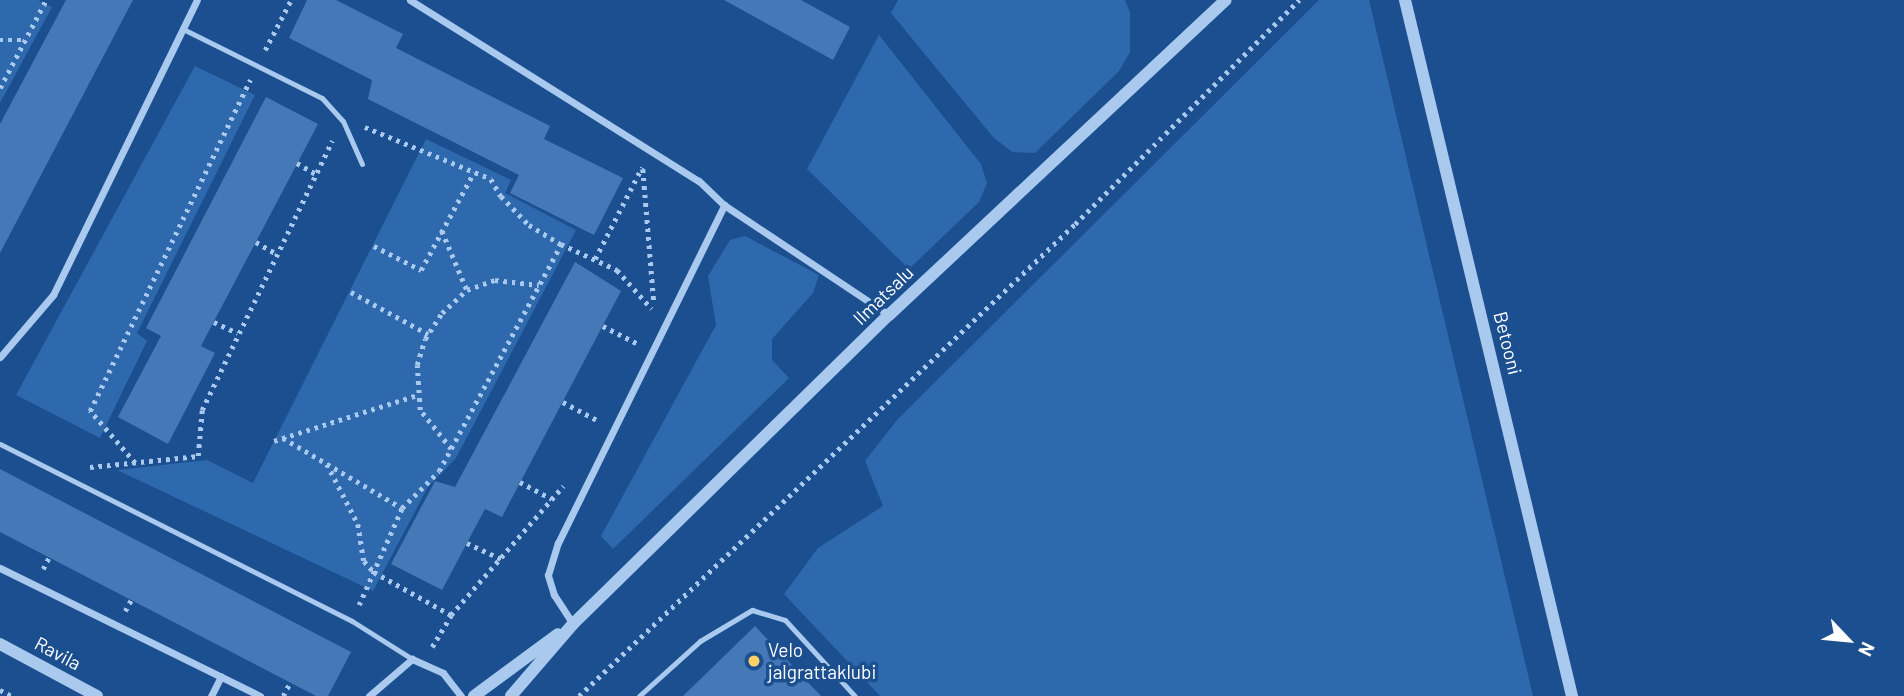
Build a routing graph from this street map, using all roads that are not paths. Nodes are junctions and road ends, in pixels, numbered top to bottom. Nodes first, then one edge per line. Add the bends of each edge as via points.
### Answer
1 (197, 0) edge
2 (410, 0) edge
3 (1226, 0) edge
4 (1405, 0) edge
5 (183, 29) junction
6 (362, 164) dead end
7 (724, 205) junction
8 (889, 315) junction
9 (0, 356) edge
10 (0, 444) edge
11 (0, 568) edge
12 (573, 624) junction
13 (0, 644) edge
14 (412, 659) junction
15 (220, 676) junction
16 (97, 696) edge
17 (211, 696) edge
18 (260, 696) edge
19 (369, 696) edge
20 (461, 696) edge
21 (474, 696) edge
22 (511, 696) edge
23 (639, 696) edge
24 (855, 696) edge
25 (1572, 696) edge

1 - 5 street
2 - 7 street via 699,181
3 - 8 street, Ilmatsalu
4 - 25 street, Betooni
5 - 6 lane via 322,97 340,119
5 - 9 street via 53,295
7 - 8 street
7 - 12 street via 555,554 548,575 554,595
8 - 12 street, Ilmatsalu
10 - 14 lane via 352,621
11 - 15 street
12 - 21 street, Ilmatsalu
12 - 22 street, Ilmatsalu
13 - 16 street, Ravila
14 - 19 street
14 - 20 street via 443,673
15 - 17 street
15 - 18 street
23 - 24 lane via 700,641 752,610 785,620

